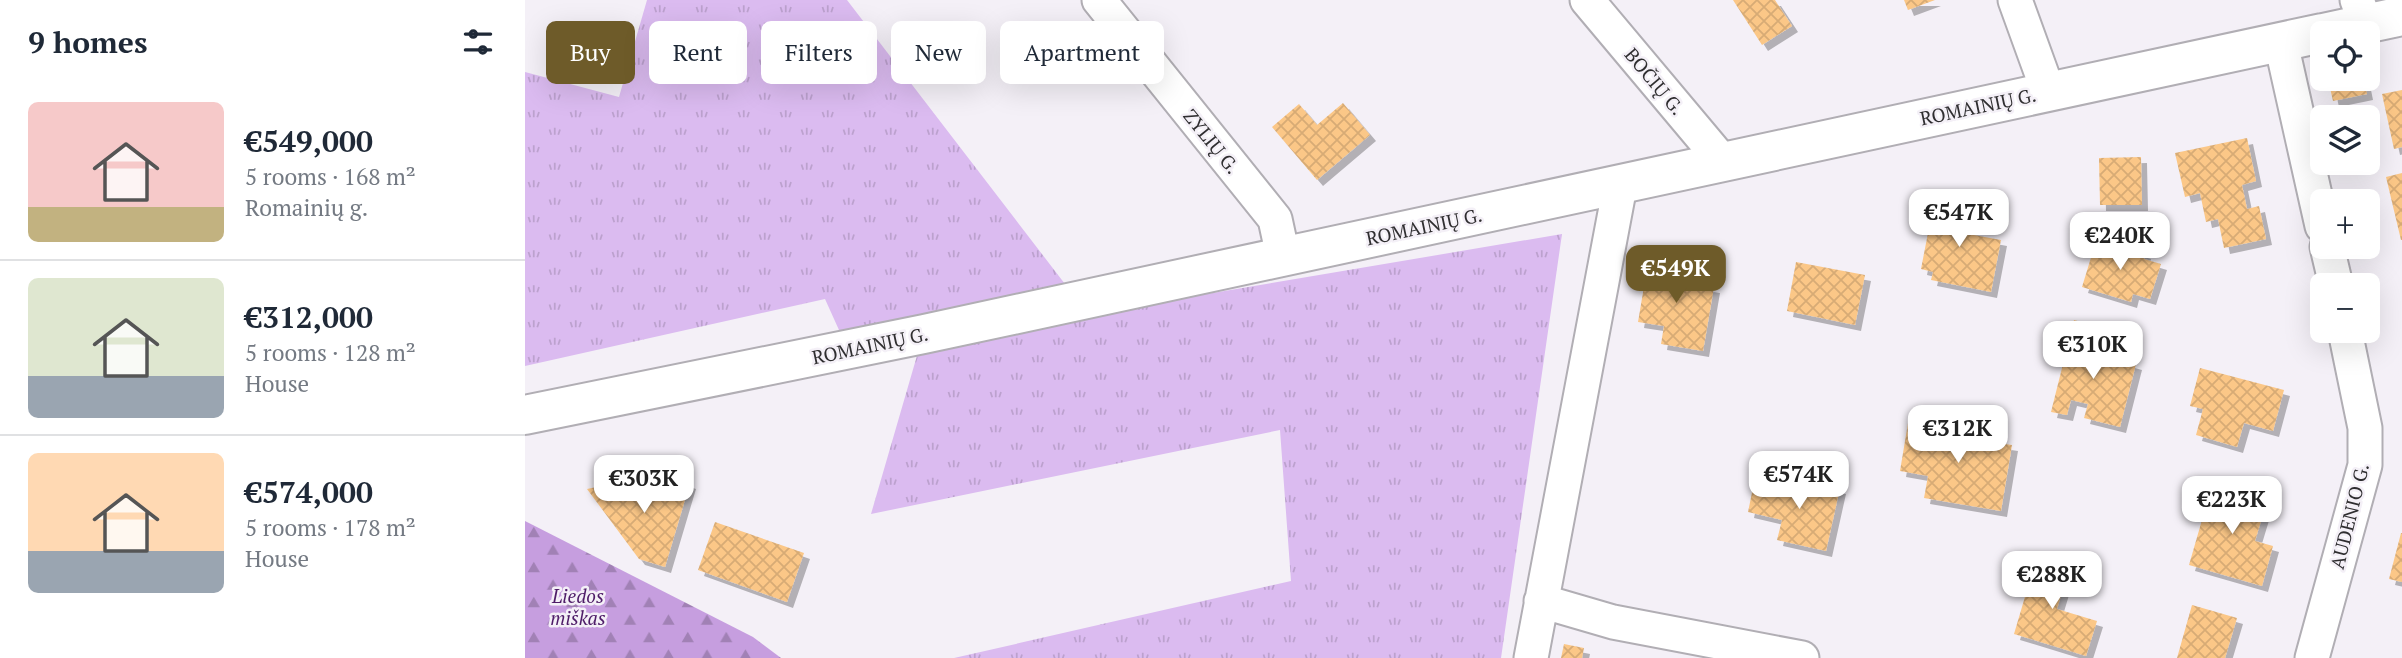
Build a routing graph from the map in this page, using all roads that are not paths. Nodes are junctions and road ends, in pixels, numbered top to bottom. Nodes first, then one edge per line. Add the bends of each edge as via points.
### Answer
1 (1099, 0) edge
2 (1587, 0) edge
3 (2015, 0) edge
4 (2375, 13) edge
5 (2354, 21) edge
6 (2310, 36) edge
7 (2281, 43) junction
8 (2048, 91) junction
9 (1723, 162) junction
10 (1619, 186) junction
11 (2314, 189) edge
12 (1283, 256) junction
13 (2347, 343) edge
14 (525, 415) edge
15 (1541, 601) junction
16 (1531, 658) edge
17 (1802, 658) edge
18 (2312, 658) edge

1 - 12 street, ZYLIŲ G. via 1275,219
2 - 9 street, BOČIŲ G.
3 - 8 street
4 - 5 main road, ROMAINIŲ G.
6 - 7 main road, ROMAINIŲ G.
7 - 8 main road, ROMAINIŲ G.
7 - 11 street
8 - 9 main road, ROMAINIŲ G.
9 - 10 main road, ROMAINIŲ G.
10 - 12 main road, ROMAINIŲ G.
10 - 15 street
12 - 14 main road, ROMAINIŲ G.
13 - 18 street, AUDENIO G. via 2365,428 2365,465
15 - 16 street
15 - 17 street via 1613,622

